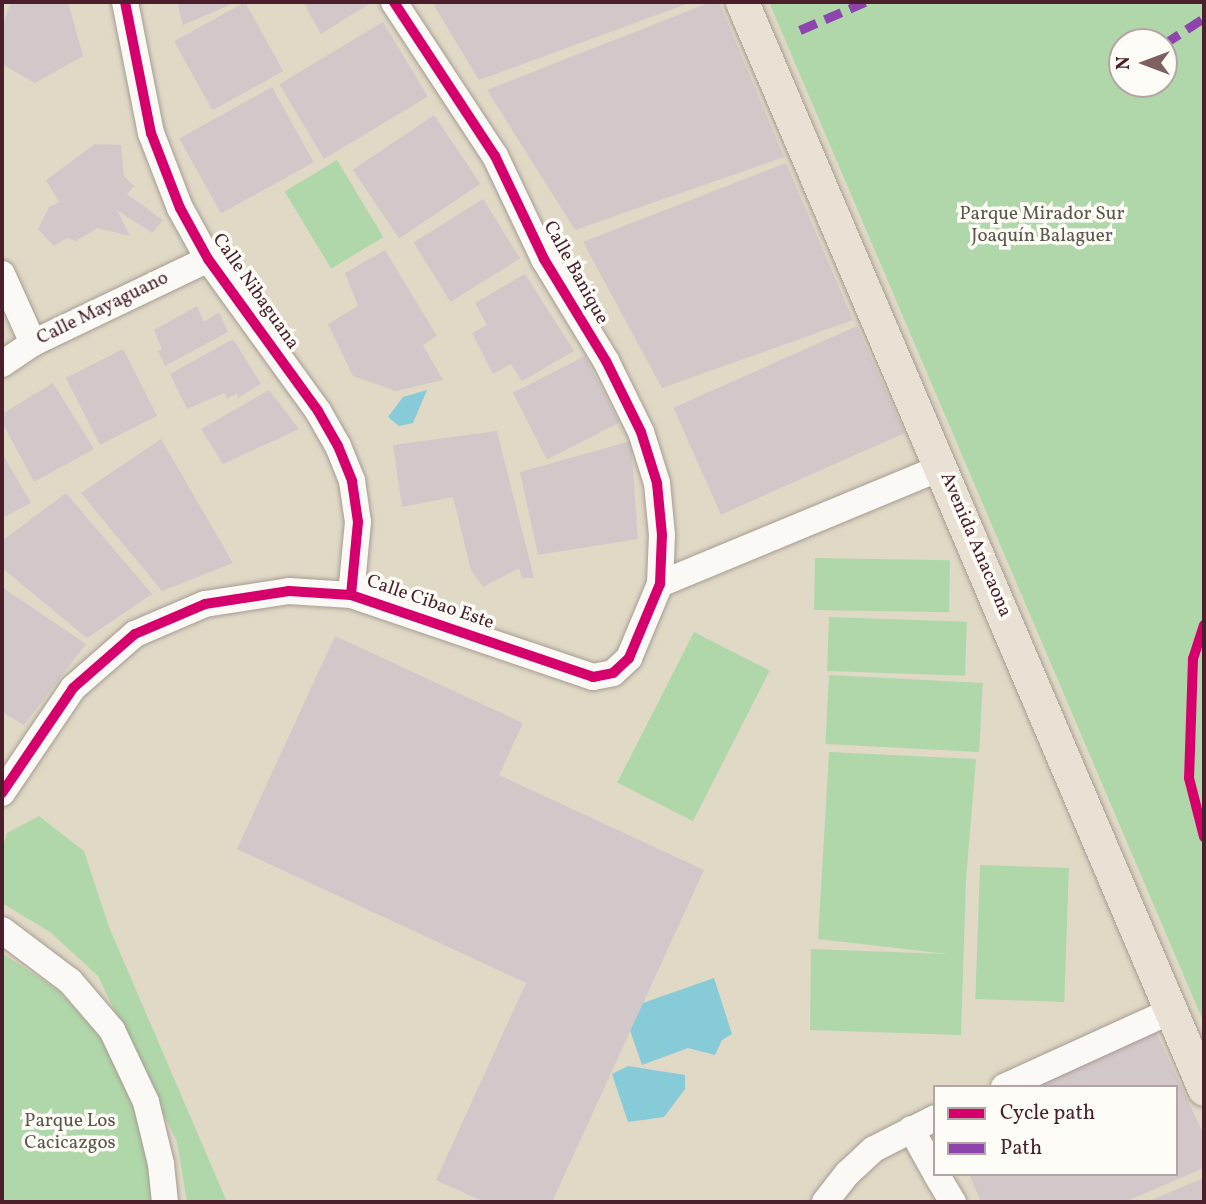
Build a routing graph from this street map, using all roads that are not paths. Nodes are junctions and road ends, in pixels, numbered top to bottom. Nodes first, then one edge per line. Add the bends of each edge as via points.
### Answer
1 (125, 2) edge
2 (394, 2) edge
3 (742, 2) edge
4 (208, 259) junction
5 (2, 274) edge
6 (33, 343) junction
7 (2, 364) edge
8 (942, 467) junction
9 (660, 584) junction
10 (351, 594) junction
11 (2, 793) edge
12 (2, 930) edge
13 (1171, 1011) junction
14 (1008, 1085) edge
15 (1204, 1089) edge
16 (933, 1119) edge
17 (911, 1129) junction
18 (933, 1169) edge
19 (937, 1176) edge
20 (165, 1202) edge
21 (825, 1202) edge
22 (953, 1202) edge

1 - 4 street, Calle Nibaguana via 151,133 164,174
2 - 9 street, Calle Banique via 495,156 544,259 606,361 641,432 657,483
3 - 8 main road, Avenida Anacaona
4 - 6 street, Calle Mayaguano
4 - 10 street, Calle Nibaguana via 318,411 338,446 352,481 358,522
5 - 6 street
6 - 7 street, Calle Mayaguano
8 - 9 street
8 - 13 main road, Avenida Anacaona
9 - 10 street, Calle Cibao Este via 629,658 612,673 593,677
10 - 11 street, Calle Cibao Este via 289,591 205,604 135,634 73,688
12 - 20 street via 70,981 112,1030 146,1102 162,1164
13 - 14 street
13 - 15 main road, Avenida Anacaona
16 - 17 street
17 - 18 street
17 - 21 street via 874,1149
19 - 22 street

